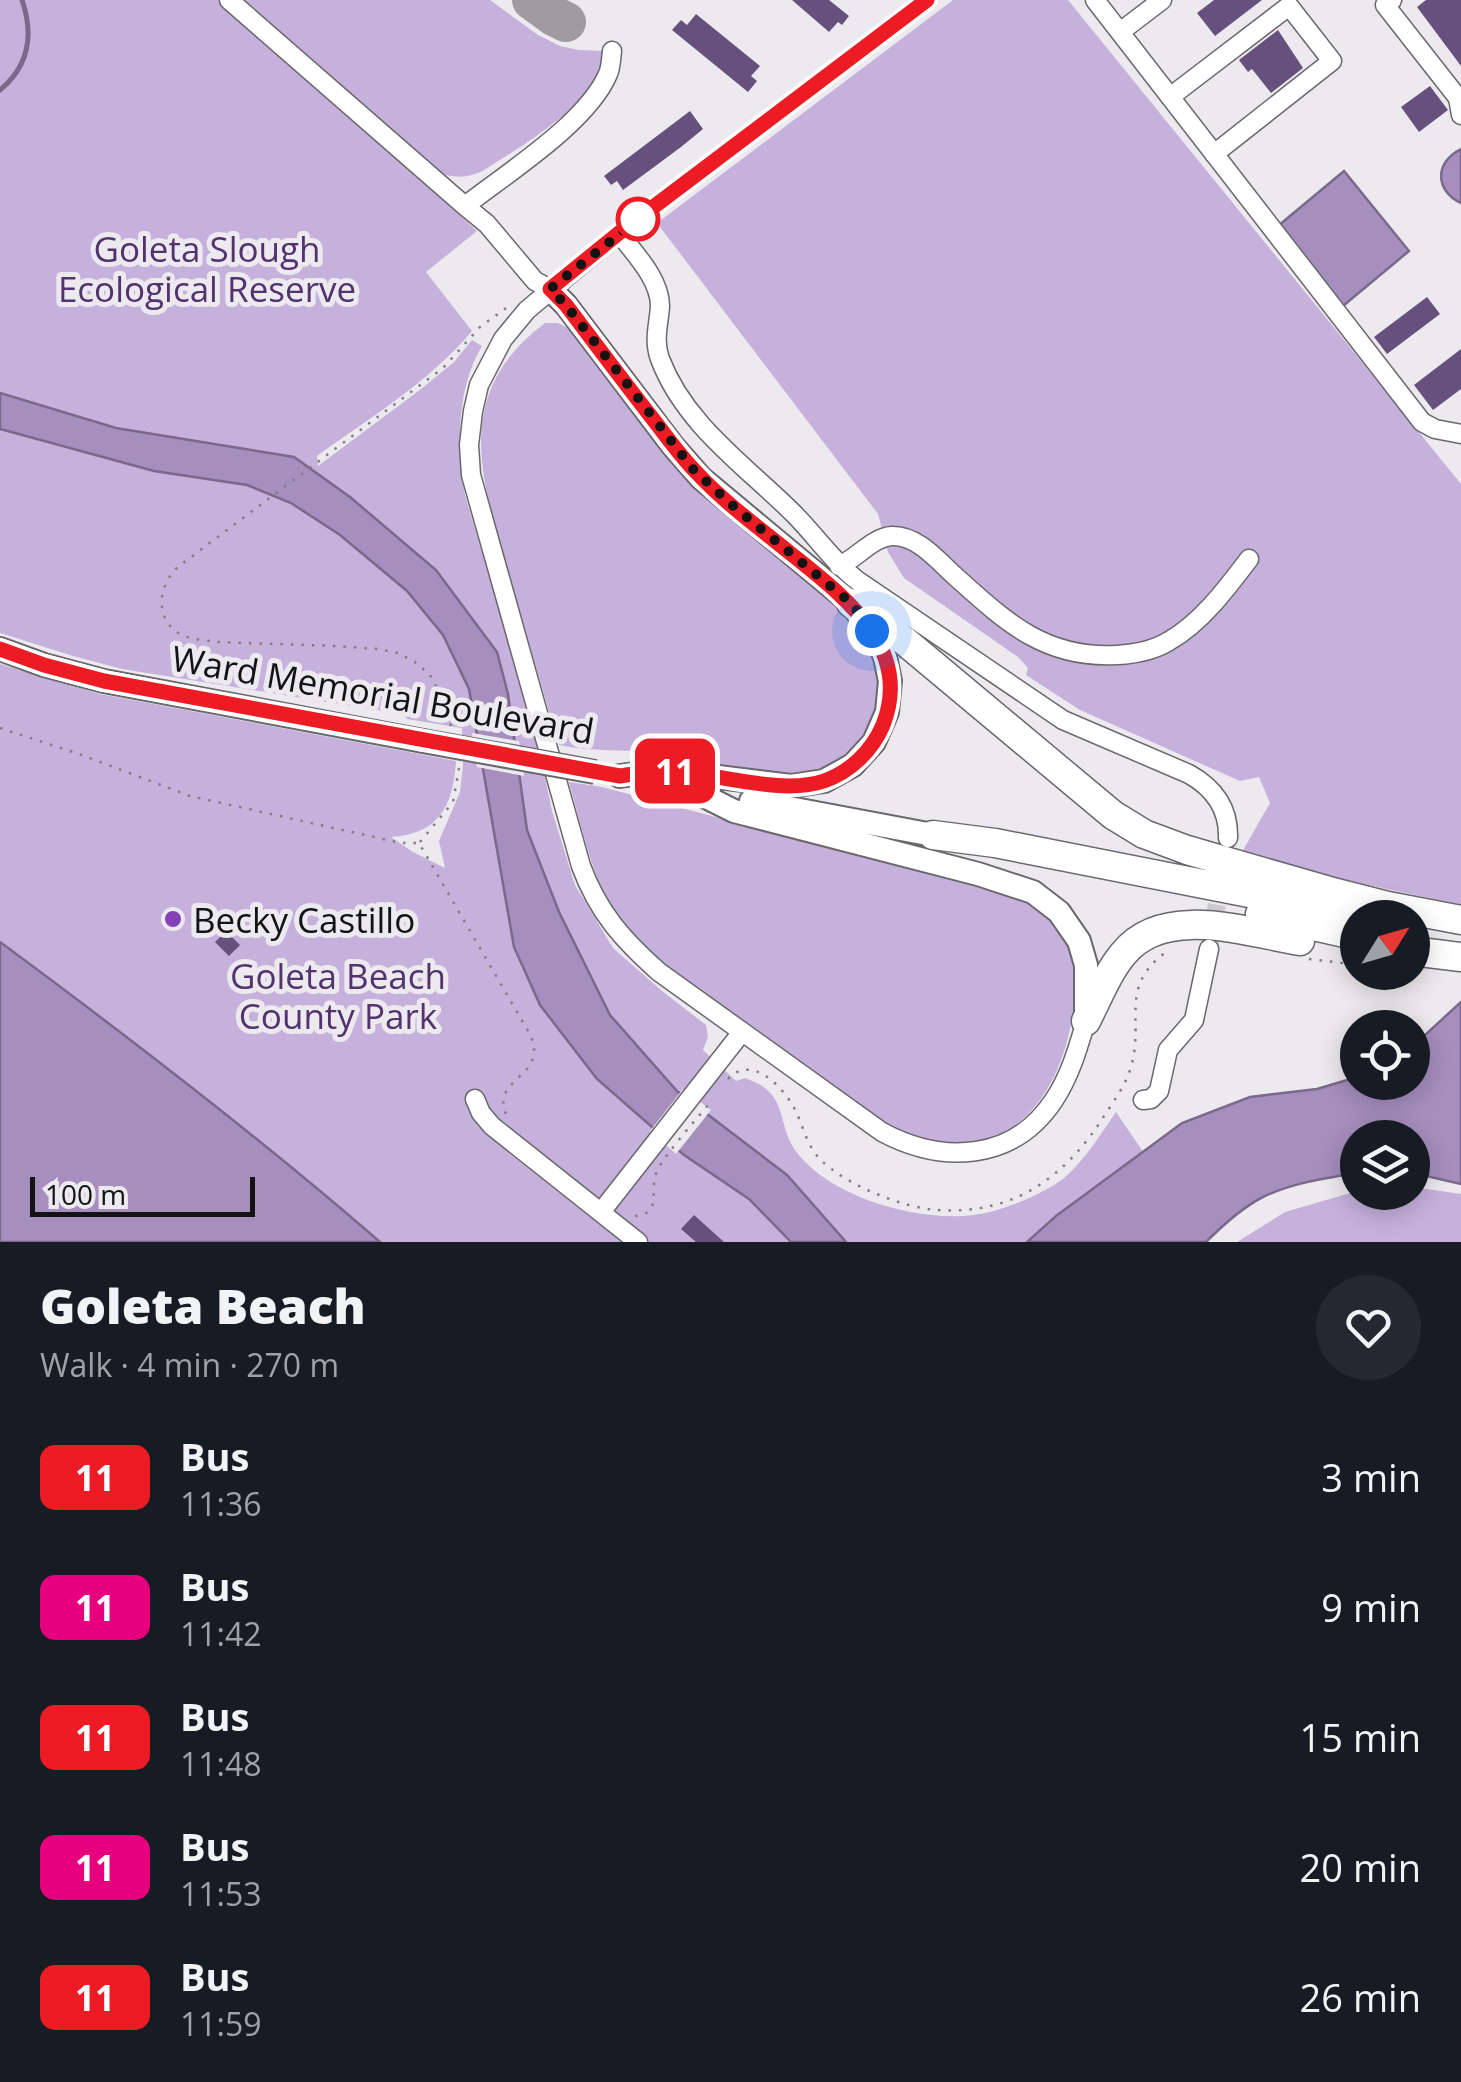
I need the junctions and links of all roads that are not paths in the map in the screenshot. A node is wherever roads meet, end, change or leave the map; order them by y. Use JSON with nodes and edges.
{"nodes":[{"id":1,"x":230,"y":0,"type":"edge"},
{"id":2,"x":927,"y":0,"type":"edge"},
{"id":3,"x":1094,"y":0,"type":"edge"},
{"id":4,"x":1162,"y":0,"type":"edge"},
{"id":5,"x":1392,"y":0,"type":"edge"},
{"id":6,"x":1120,"y":32,"type":"junction"},
{"id":7,"x":612,"y":51,"type":"dead end"},
{"id":8,"x":1170,"y":97,"type":"junction"},
{"id":9,"x":1461,"y":116,"type":"edge"},
{"id":10,"x":1214,"y":154,"type":"junction"},
{"id":11,"x":465,"y":206,"type":"junction"},
{"id":12,"x":619,"y":233,"type":"junction"},
{"id":13,"x":550,"y":289,"type":"junction"},
{"id":14,"x":1461,"y":434,"type":"edge"},
{"id":15,"x":1249,"y":558,"type":"dead end"},
{"id":16,"x":839,"y":566,"type":"junction"},
{"id":17,"x":851,"y":603,"type":"junction"},
{"id":18,"x":0,"y":649,"type":"edge"},
{"id":19,"x":620,"y":776,"type":"junction"},
{"id":20,"x":692,"y":790,"type":"junction"},
{"id":21,"x":933,"y":836,"type":"junction"},
{"id":22,"x":1228,"y":838,"type":"dead end"},
{"id":23,"x":1340,"y":911,"type":"edge"},
{"id":24,"x":1461,"y":920,"type":"edge"},
{"id":25,"x":1430,"y":925,"type":"edge"},
{"id":26,"x":1461,"y":928,"type":"edge"},
{"id":27,"x":1340,"y":932,"type":"edge"},
{"id":28,"x":1340,"y":946,"type":"edge"},
{"id":29,"x":1208,"y":948,"type":"tunnel mouth"},
{"id":30,"x":1430,"y":953,"type":"edge"},
{"id":31,"x":1461,"y":957,"type":"edge"},
{"id":32,"x":1086,"y":1021,"type":"junction"},
{"id":33,"x":742,"y":1032,"type":"junction"},
{"id":34,"x":475,"y":1099,"type":"dead end"},
{"id":35,"x":1143,"y":1100,"type":"dead end"},
{"id":36,"x":601,"y":1212,"type":"junction"},
{"id":37,"x":638,"y":1242,"type":"edge"}],
"edges":[{"from":1,"to":11,"type":"street"},
{"from":2,"to":12,"type":"street"},
{"from":3,"to":6,"type":"street"},
{"from":4,"to":6,"type":"street"},
{"from":5,"to":9,"type":"street"},
{"from":6,"to":8,"type":"street"},
{"from":7,"to":11,"type":"street"},
{"from":8,"to":10,"type":"street"},
{"from":8,"to":10,"type":"street"},
{"from":10,"to":14,"type":"street"},
{"from":11,"to":13,"type":"street"},
{"from":12,"to":13,"type":"street"},
{"from":12,"to":16,"type":"street"},
{"from":13,"to":17,"type":"main road"},
{"from":13,"to":33,"type":"street"},
{"from":15,"to":16,"type":"street"},
{"from":16,"to":22,"type":"street"},
{"from":17,"to":19,"type":"main road"},
{"from":17,"to":24,"type":"highway"},
{"from":18,"to":19,"type":"main road","name":"Ward Memorial Boulevard","bridge":true},
{"from":19,"to":20,"type":"main road","name":"Ward Memorial Boulevard"},
{"from":20,"to":21,"type":"main road","name":"Ward Memorial Boulevard"},
{"from":20,"to":32,"type":"main road"},
{"from":21,"to":23,"type":"highway","name":"Ward Memorial Boulevard"},
{"from":21,"to":27,"type":"highway","name":"Ward Memorial Boulevard"},
{"from":25,"to":26,"type":"highway"},
{"from":28,"to":32,"type":"highway"},
{"from":29,"to":35,"type":"street"},
{"from":30,"to":31,"type":"highway"},
{"from":32,"to":33,"type":"street"},
{"from":33,"to":36,"type":"street"},
{"from":34,"to":36,"type":"street"},
{"from":36,"to":37,"type":"street"}]}
